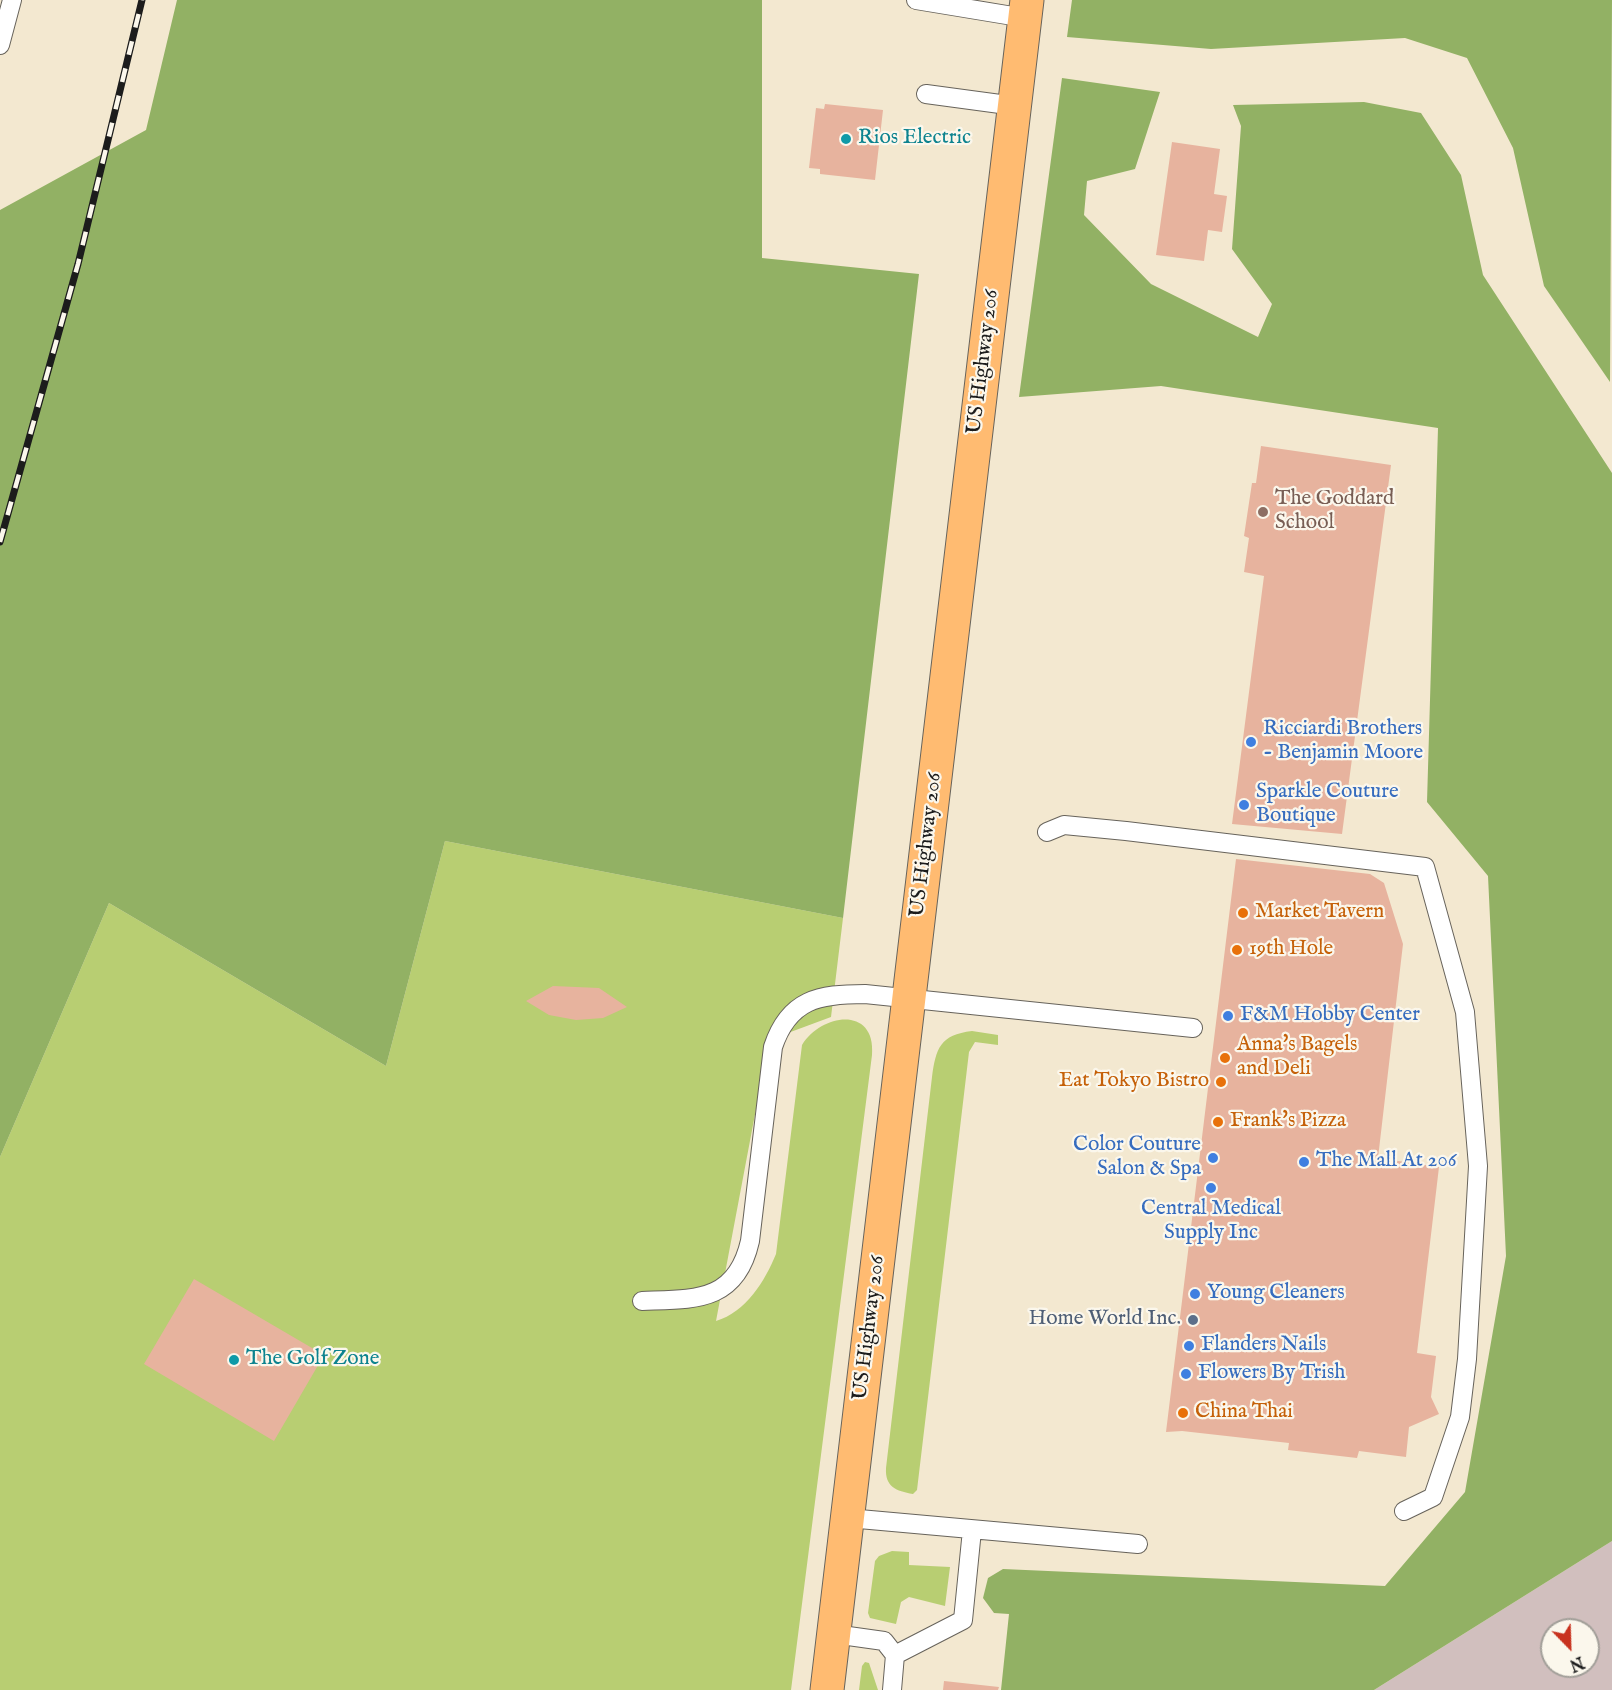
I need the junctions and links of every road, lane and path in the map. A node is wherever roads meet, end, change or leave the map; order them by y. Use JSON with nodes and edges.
{"nodes":[{"id":1,"x":12,"y":0,"type":"edge"},
{"id":2,"x":916,"y":0,"type":"edge"},
{"id":3,"x":1026,"y":9,"type":"edge"},
{"id":4,"x":0,"y":45,"type":"edge"},
{"id":5,"x":926,"y":94,"type":"dead end"},
{"id":6,"x":1014,"y":106,"type":"junction"},
{"id":7,"x":1047,"y":832,"type":"dead end"},
{"id":8,"x":909,"y":1000,"type":"junction"},
{"id":9,"x":1193,"y":1028,"type":"dead end"},
{"id":10,"x":642,"y":1301,"type":"dead end"},
{"id":11,"x":1404,"y":1511,"type":"dead end"},
{"id":12,"x":848,"y":1518,"type":"junction"},
{"id":13,"x":972,"y":1530,"type":"junction"},
{"id":14,"x":1138,"y":1544,"type":"dead end"},
{"id":15,"x":834,"y":1634,"type":"junction"},
{"id":16,"x":895,"y":1655,"type":"junction"},
{"id":17,"x":827,"y":1690,"type":"edge"},
{"id":18,"x":892,"y":1690,"type":"edge"}],
"edges":[{"from":1,"to":4,"type":"lane"},
{"from":2,"to":3,"type":"lane"},
{"from":3,"to":6,"type":"highway","name":"US Highway 206"},
{"from":5,"to":6,"type":"lane"},
{"from":6,"to":8,"type":"highway","name":"US Highway 206"},
{"from":7,"to":11,"type":"lane"},
{"from":8,"to":9,"type":"lane"},
{"from":8,"to":10,"type":"lane"},
{"from":8,"to":12,"type":"highway","name":"US Highway 206"},
{"from":12,"to":13,"type":"lane"},
{"from":12,"to":15,"type":"highway","name":"US Highway 206"},
{"from":13,"to":14,"type":"lane"},
{"from":13,"to":16,"type":"lane"},
{"from":15,"to":16,"type":"lane"},
{"from":15,"to":17,"type":"highway","name":"US Highway 206"},
{"from":16,"to":18,"type":"lane"}]}
